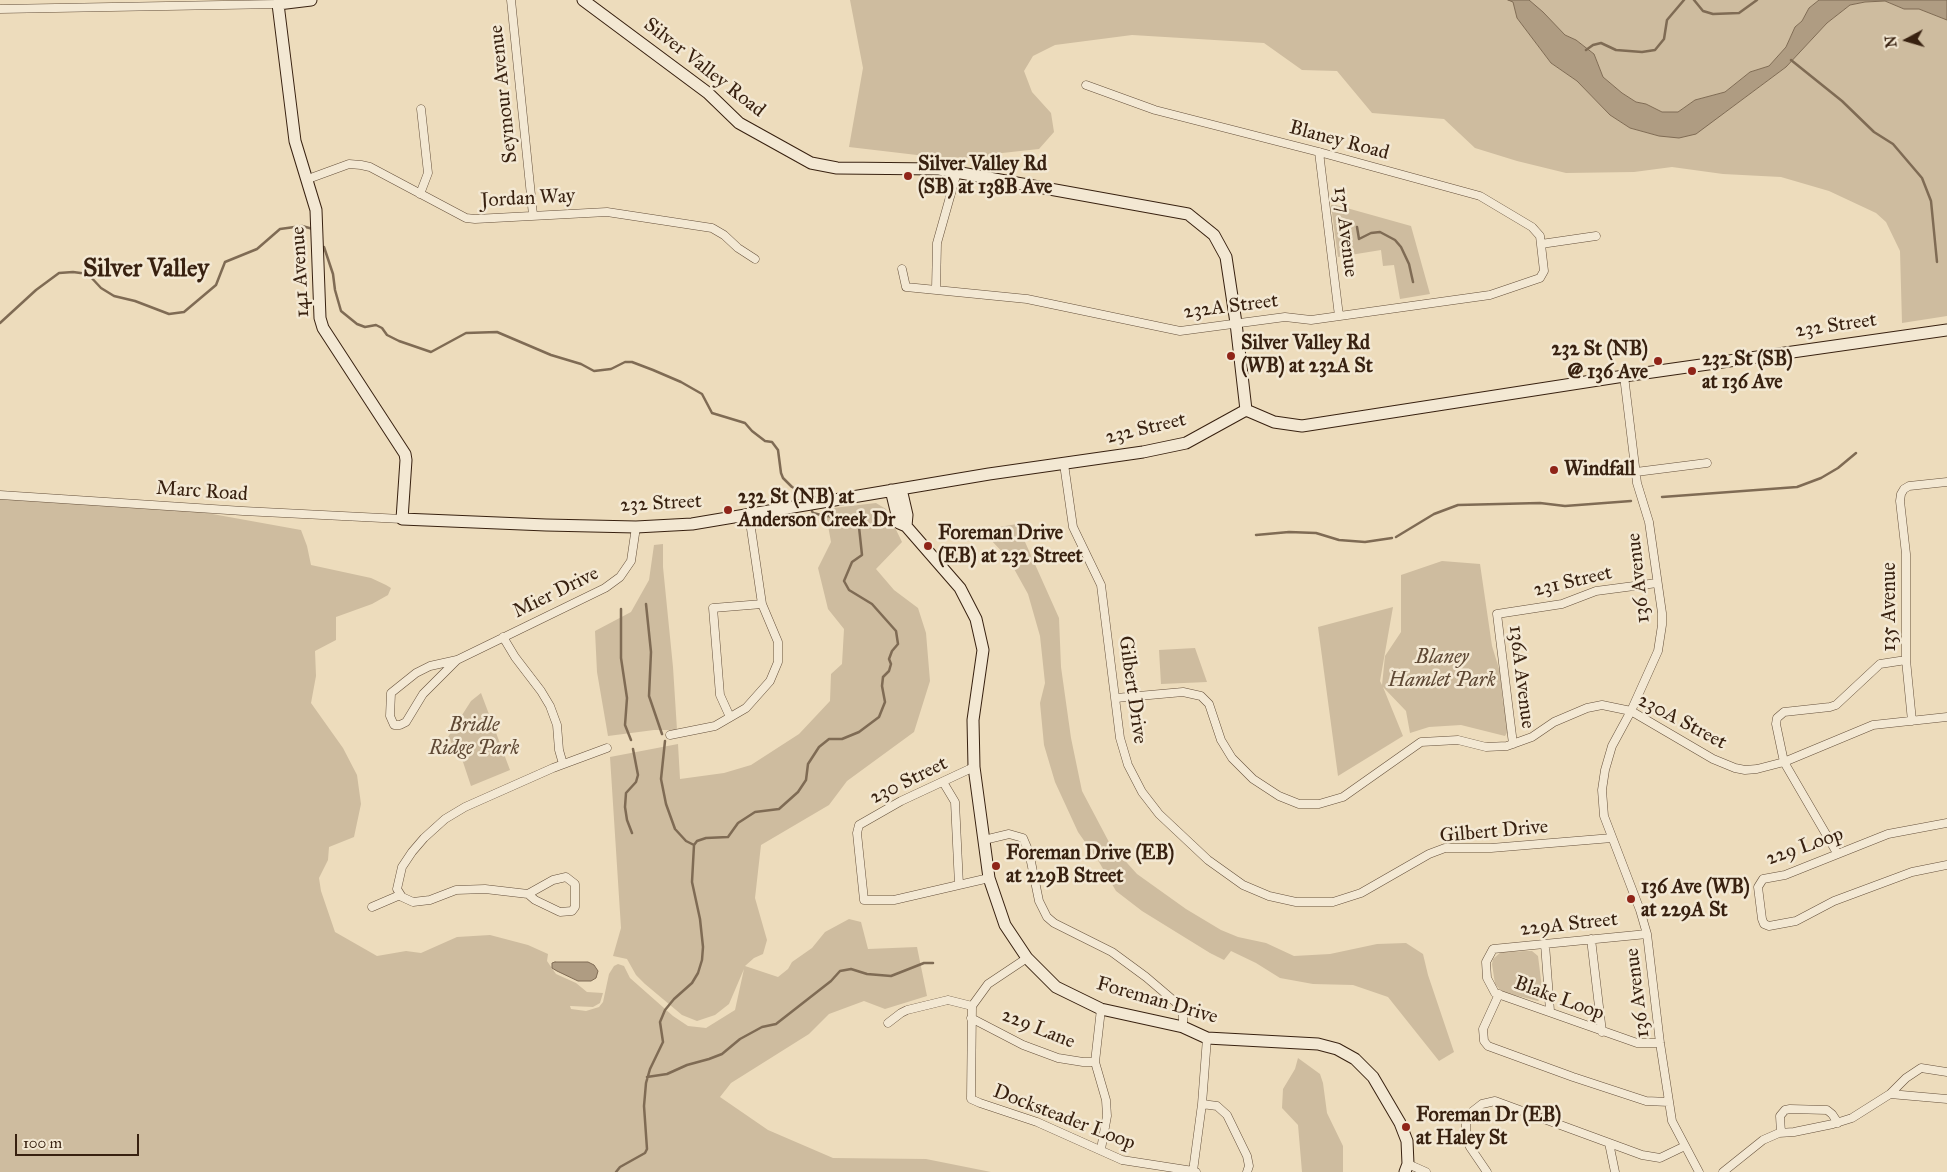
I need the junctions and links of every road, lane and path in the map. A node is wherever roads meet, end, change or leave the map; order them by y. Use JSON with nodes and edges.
{"nodes":[{"id":1,"x":311,"y":0,"type":"edge"},
{"id":2,"x":511,"y":0,"type":"edge"},
{"id":3,"x":583,"y":0,"type":"edge"},
{"id":4,"x":278,"y":4,"type":"junction"},
{"id":5,"x":0,"y":8,"type":"edge"},
{"id":6,"x":1086,"y":85,"type":"dead end"},
{"id":7,"x":421,"y":109,"type":"dead end"},
{"id":8,"x":1319,"y":152,"type":"junction"},
{"id":9,"x":957,"y":172,"type":"junction"},
{"id":10,"x":308,"y":179,"type":"junction"},
{"id":11,"x":420,"y":194,"type":"junction"},
{"id":12,"x":533,"y":214,"type":"junction"},
{"id":13,"x":1596,"y":236,"type":"dead end"},
{"id":14,"x":1541,"y":244,"type":"junction"},
{"id":15,"x":755,"y":259,"type":"dead end"},
{"id":16,"x":902,"y":269,"type":"dead end"},
{"id":17,"x":1544,"y":271,"type":"joint"},
{"id":18,"x":936,"y":289,"type":"junction"},
{"id":19,"x":1339,"y":316,"type":"junction"},
{"id":20,"x":1236,"y":323,"type":"junction"},
{"id":21,"x":1947,"y":330,"type":"edge"},
{"id":22,"x":1624,"y":376,"type":"junction"},
{"id":23,"x":1246,"y":410,"type":"junction"},
{"id":24,"x":1707,"y":463,"type":"dead end"},
{"id":25,"x":1064,"y":464,"type":"junction"},
{"id":26,"x":1636,"y":472,"type":"junction"},
{"id":27,"x":1947,"y":482,"type":"edge"},
{"id":28,"x":896,"y":489,"type":"junction"},
{"id":29,"x":0,"y":495,"type":"edge"},
{"id":30,"x":750,"y":515,"type":"junction"},
{"id":31,"x":402,"y":519,"type":"junction"},
{"id":32,"x":636,"y":527,"type":"junction"},
{"id":33,"x":1657,"y":582,"type":"junction"},
{"id":34,"x":762,"y":604,"type":"junction"},
{"id":35,"x":1497,"y":614,"type":"joint"},
{"id":36,"x":503,"y":637,"type":"junction"},
{"id":37,"x":457,"y":660,"type":"junction"},
{"id":38,"x":1906,"y":660,"type":"junction"},
{"id":39,"x":1116,"y":698,"type":"junction"},
{"id":40,"x":1632,"y":711,"type":"junction"},
{"id":41,"x":730,"y":717,"type":"junction"},
{"id":42,"x":1947,"y":717,"type":"edge"},
{"id":43,"x":1912,"y":720,"type":"junction"},
{"id":44,"x":670,"y":735,"type":"dead end"},
{"id":45,"x":1513,"y":744,"type":"junction"},
{"id":46,"x":607,"y":748,"type":"dead end"},
{"id":47,"x":1784,"y":762,"type":"junction"},
{"id":48,"x":563,"y":764,"type":"junction"},
{"id":49,"x":974,"y":767,"type":"junction"},
{"id":50,"x":943,"y":782,"type":"junction"},
{"id":51,"x":1947,"y":823,"type":"edge"},
{"id":52,"x":1612,"y":838,"type":"junction"},
{"id":53,"x":984,"y":840,"type":"junction"},
{"id":54,"x":1837,"y":853,"type":"junction"},
{"id":55,"x":1947,"y":865,"type":"edge"},
{"id":56,"x":989,"y":878,"type":"junction"},
{"id":57,"x":960,"y":885,"type":"junction"},
{"id":58,"x":528,"y":894,"type":"junction"},
{"id":59,"x":400,"y":895,"type":"junction"},
{"id":60,"x":372,"y":907,"type":"dead end"},
{"id":61,"x":1647,"y":934,"type":"junction"},
{"id":62,"x":1591,"y":939,"type":"junction"},
{"id":63,"x":1545,"y":944,"type":"junction"},
{"id":64,"x":1493,"y":949,"type":"joint"},
{"id":65,"x":1027,"y":958,"type":"junction"},
{"id":66,"x":1499,"y":994,"type":"junction"},
{"id":67,"x":972,"y":1006,"type":"junction"},
{"id":68,"x":1101,"y":1009,"type":"junction"},
{"id":69,"x":1550,"y":1011,"type":"junction"},
{"id":70,"x":971,"y":1018,"type":"junction"},
{"id":71,"x":888,"y":1023,"type":"dead end"},
{"id":72,"x":1183,"y":1028,"type":"junction"},
{"id":73,"x":1602,"y":1032,"type":"junction"},
{"id":74,"x":1207,"y":1038,"type":"junction"},
{"id":75,"x":1660,"y":1043,"type":"junction"},
{"id":76,"x":1095,"y":1062,"type":"junction"},
{"id":77,"x":1947,"y":1072,"type":"edge"},
{"id":78,"x":1890,"y":1094,"type":"junction"},
{"id":79,"x":1947,"y":1099,"type":"edge"},
{"id":80,"x":1669,"y":1102,"type":"junction"},
{"id":81,"x":1202,"y":1104,"type":"junction"},
{"id":82,"x":1838,"y":1123,"type":"junction"},
{"id":83,"x":1782,"y":1133,"type":"junction"},
{"id":84,"x":1609,"y":1143,"type":"junction"},
{"id":85,"x":1685,"y":1146,"type":"junction"},
{"id":86,"x":1101,"y":1149,"type":"junction"},
{"id":87,"x":1406,"y":1168,"type":"edge"},
{"id":88,"x":1194,"y":1172,"type":"edge"},
{"id":89,"x":1247,"y":1172,"type":"edge"},
{"id":90,"x":1426,"y":1172,"type":"edge"},
{"id":91,"x":1487,"y":1172,"type":"edge"},
{"id":92,"x":1614,"y":1172,"type":"edge"},
{"id":93,"x":1699,"y":1172,"type":"edge"},
{"id":94,"x":1723,"y":1172,"type":"edge"}],
"edges":[{"from":1,"to":4,"type":"street"},
{"from":2,"to":12,"type":"street","name":"Seymour Avenue"},
{"from":3,"to":9,"type":"street","name":"Silver Valley Road"},
{"from":4,"to":5,"type":"street"},
{"from":4,"to":10,"type":"street","name":"141 Avenue"},
{"from":6,"to":8,"type":"street","name":"Blaney Road"},
{"from":7,"to":11,"type":"street"},
{"from":8,"to":14,"type":"street","name":"Blaney Road"},
{"from":8,"to":19,"type":"street","name":"137 Avenue"},
{"from":9,"to":18,"type":"street"},
{"from":9,"to":20,"type":"street","name":"Silver Valley Road"},
{"from":10,"to":11,"type":"street","name":"Jordan Way"},
{"from":10,"to":31,"type":"street","name":"141 Avenue"},
{"from":11,"to":12,"type":"street","name":"Jordan Way"},
{"from":12,"to":15,"type":"street","name":"Jordan Way"},
{"from":13,"to":14,"type":"street"},
{"from":14,"to":17,"type":"street","name":"Blaney Road"},
{"from":16,"to":18,"type":"street","name":"232A Street"},
{"from":17,"to":19,"type":"street","name":"232A Street"},
{"from":18,"to":20,"type":"street","name":"232A Street"},
{"from":19,"to":20,"type":"street","name":"232A Street"},
{"from":20,"to":23,"type":"street","name":"Silver Valley Road"},
{"from":21,"to":22,"type":"street","name":"232 Street"},
{"from":22,"to":23,"type":"street","name":"232 Street"},
{"from":22,"to":26,"type":"street","name":"136 Avenue"},
{"from":23,"to":25,"type":"street","name":"232 Street"},
{"from":24,"to":26,"type":"street"},
{"from":25,"to":28,"type":"street","name":"232 Street"},
{"from":25,"to":39,"type":"street","name":"Gilbert Drive"},
{"from":26,"to":33,"type":"street","name":"136 Avenue"},
{"from":27,"to":38,"type":"street","name":"135 Avenue"},
{"from":28,"to":30,"type":"street","name":"232 Street"},
{"from":28,"to":49,"type":"street","name":"Foreman Drive"},
{"from":29,"to":31,"type":"street","name":"Marc Road"},
{"from":30,"to":32,"type":"street","name":"232 Street"},
{"from":30,"to":34,"type":"street"},
{"from":31,"to":32,"type":"street","name":"232 Street"},
{"from":32,"to":36,"type":"street","name":"Mier Drive"},
{"from":33,"to":35,"type":"street","name":"231 Street"},
{"from":33,"to":40,"type":"street","name":"136 Avenue"},
{"from":34,"to":41,"type":"street"},
{"from":34,"to":41,"type":"street"},
{"from":35,"to":45,"type":"street","name":"136A Avenue"},
{"from":36,"to":37,"type":"street","name":"Mier Drive"},
{"from":36,"to":48,"type":"street"},
{"from":37,"to":37,"type":"street","name":"Mier Drive"},
{"from":38,"to":43,"type":"street","name":"135 Avenue"},
{"from":38,"to":47,"type":"street"},
{"from":39,"to":45,"type":"street","name":"230A Street"},
{"from":39,"to":52,"type":"street","name":"Gilbert Drive"},
{"from":40,"to":45,"type":"street","name":"230A Street"},
{"from":40,"to":47,"type":"street","name":"230A Street"},
{"from":40,"to":52,"type":"street","name":"136 Avenue"},
{"from":41,"to":44,"type":"street"},
{"from":42,"to":43,"type":"street","name":"230A Street"},
{"from":43,"to":47,"type":"street","name":"230A Street"},
{"from":46,"to":48,"type":"street"},
{"from":47,"to":54,"type":"street"},
{"from":48,"to":59,"type":"street"},
{"from":49,"to":50,"type":"street","name":"230 Street"},
{"from":49,"to":53,"type":"street","name":"Foreman Drive"},
{"from":50,"to":57,"type":"street"},
{"from":50,"to":57,"type":"street","name":"230 Street"},
{"from":51,"to":54,"type":"street","name":"229 Loop"},
{"from":52,"to":61,"type":"street","name":"136 Avenue"},
{"from":53,"to":56,"type":"street","name":"Foreman Drive"},
{"from":53,"to":72,"type":"street"},
{"from":54,"to":55,"type":"street","name":"229 Loop"},
{"from":56,"to":57,"type":"street"},
{"from":56,"to":65,"type":"street","name":"Foreman Drive"},
{"from":58,"to":58,"type":"street"},
{"from":58,"to":59,"type":"street"},
{"from":59,"to":60,"type":"street"},
{"from":61,"to":62,"type":"street","name":"229A Street"},
{"from":61,"to":75,"type":"street","name":"136 Avenue"},
{"from":62,"to":63,"type":"street","name":"229A Street"},
{"from":62,"to":73,"type":"street"},
{"from":63,"to":64,"type":"street","name":"229A Street"},
{"from":63,"to":69,"type":"street"},
{"from":64,"to":66,"type":"street","name":"Blake Loop"},
{"from":65,"to":67,"type":"street"},
{"from":65,"to":68,"type":"street","name":"Foreman Drive"},
{"from":66,"to":69,"type":"street","name":"Blake Loop"},
{"from":66,"to":80,"type":"street"},
{"from":67,"to":70,"type":"street","name":"Docksteader Loop"},
{"from":67,"to":71,"type":"street"},
{"from":68,"to":72,"type":"street","name":"Foreman Drive"},
{"from":68,"to":76,"type":"street"},
{"from":69,"to":73,"type":"street","name":"Blake Loop"},
{"from":70,"to":76,"type":"street","name":"229 Lane"},
{"from":70,"to":86,"type":"street","name":"Docksteader Loop"},
{"from":72,"to":74,"type":"street","name":"Foreman Drive"},
{"from":73,"to":75,"type":"street","name":"Blake Loop"},
{"from":74,"to":81,"type":"street"},
{"from":74,"to":87,"type":"street","name":"Foreman Drive"},
{"from":75,"to":80,"type":"street","name":"136 Avenue"},
{"from":76,"to":86,"type":"street"},
{"from":77,"to":78,"type":"street"},
{"from":78,"to":79,"type":"street"},
{"from":78,"to":82,"type":"street"},
{"from":80,"to":85,"type":"street","name":"136 Avenue"},
{"from":81,"to":88,"type":"street"},
{"from":81,"to":89,"type":"street"},
{"from":82,"to":83,"type":"street"},
{"from":82,"to":83,"type":"street"},
{"from":83,"to":94,"type":"street"},
{"from":84,"to":85,"type":"street"},
{"from":84,"to":91,"type":"street"},
{"from":84,"to":92,"type":"street"},
{"from":85,"to":93,"type":"street","name":"136 Avenue"},
{"from":86,"to":88,"type":"street","name":"Docksteader Loop"},
{"from":87,"to":90,"type":"street"}]}
